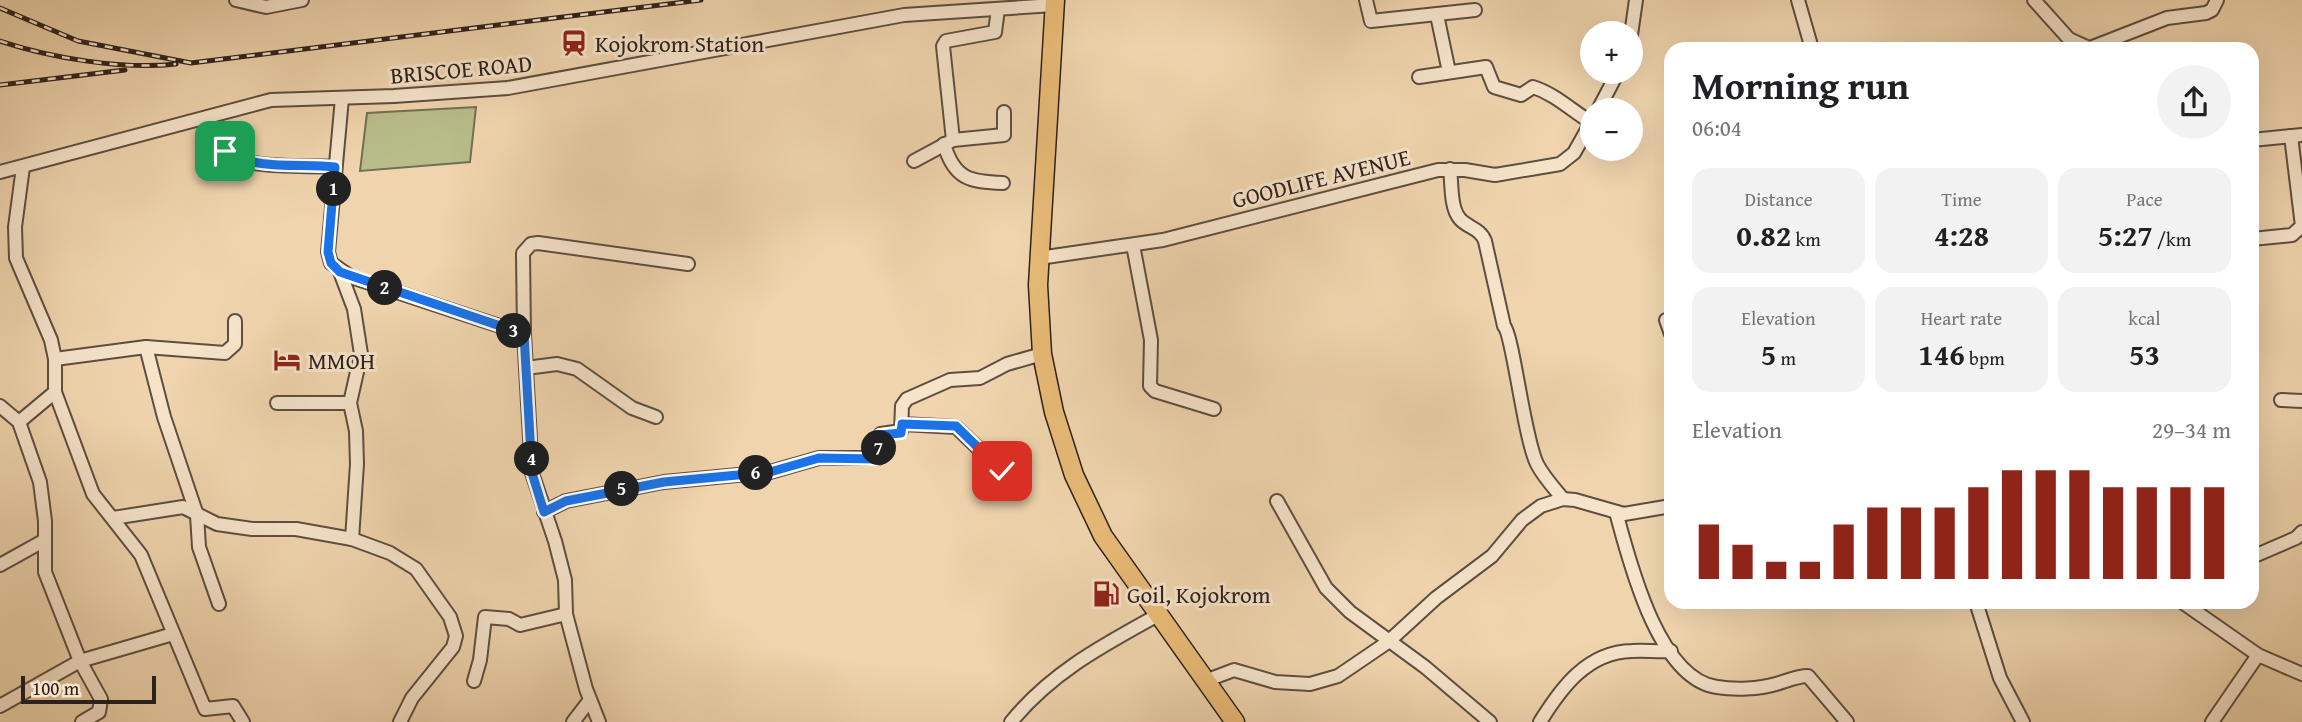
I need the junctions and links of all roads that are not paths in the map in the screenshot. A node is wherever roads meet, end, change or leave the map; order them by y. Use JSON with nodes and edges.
{"nodes":[{"id":1,"x":236,"y":0,"type":"edge"},
{"id":2,"x":302,"y":0,"type":"edge"},
{"id":3,"x":1366,"y":0,"type":"edge"},
{"id":4,"x":1636,"y":0,"type":"edge"},
{"id":5,"x":1798,"y":0,"type":"edge"},
{"id":6,"x":2034,"y":0,"type":"edge"},
{"id":7,"x":2217,"y":0,"type":"edge"},
{"id":8,"x":1054,"y":2,"type":"edge"},
{"id":9,"x":998,"y":9,"type":"junction"},
{"id":10,"x":1475,"y":10,"type":"dead end"},
{"id":11,"x":1437,"y":15,"type":"junction"},
{"id":12,"x":1633,"y":21,"type":"edge"},
{"id":13,"x":1810,"y":42,"type":"edge"},
{"id":14,"x":2077,"y":42,"type":"edge"},
{"id":15,"x":2105,"y":42,"type":"edge"},
{"id":16,"x":1449,"y":72,"type":"junction"},
{"id":17,"x":1419,"y":77,"type":"dead end"},
{"id":18,"x":342,"y":98,"type":"junction"},
{"id":19,"x":1004,"y":112,"type":"dead end"},
{"id":20,"x":1580,"y":115,"type":"edge"},
{"id":21,"x":208,"y":117,"type":"junction"},
{"id":22,"x":2297,"y":135,"type":"edge"},
{"id":23,"x":2259,"y":139,"type":"edge"},
{"id":24,"x":949,"y":142,"type":"junction"},
{"id":25,"x":1580,"y":143,"type":"edge"},
{"id":26,"x":914,"y":161,"type":"dead end"},
{"id":27,"x":23,"y":167,"type":"junction"},
{"id":28,"x":335,"y":167,"type":"junction"},
{"id":29,"x":1450,"y":169,"type":"junction"},
{"id":30,"x":0,"y":172,"type":"edge"},
{"id":31,"x":1003,"y":183,"type":"dead end"},
{"id":32,"x":2259,"y":238,"type":"edge"},
{"id":33,"x":1133,"y":245,"type":"junction"},
{"id":34,"x":1039,"y":258,"type":"junction"},
{"id":35,"x":688,"y":264,"type":"dead end"},
{"id":36,"x":340,"y":272,"type":"junction"},
{"id":37,"x":235,"y":321,"type":"dead end"},
{"id":38,"x":524,"y":334,"type":"junction"},
{"id":39,"x":146,"y":347,"type":"junction"},
{"id":40,"x":1042,"y":354,"type":"junction"},
{"id":41,"x":55,"y":359,"type":"junction"},
{"id":42,"x":526,"y":368,"type":"junction"},
{"id":43,"x":55,"y":392,"type":"junction"},
{"id":44,"x":2281,"y":400,"type":"dead end"},
{"id":45,"x":2302,"y":401,"type":"edge"},
{"id":46,"x":277,"y":403,"type":"dead end"},
{"id":47,"x":350,"y":403,"type":"junction"},
{"id":48,"x":0,"y":406,"type":"edge"},
{"id":49,"x":1214,"y":409,"type":"dead end"},
{"id":50,"x":656,"y":417,"type":"dead end"},
{"id":51,"x":19,"y":422,"type":"junction"},
{"id":52,"x":902,"y":424,"type":"junction"},
{"id":53,"x":1002,"y":471,"type":"dead end"},
{"id":54,"x":1563,"y":499,"type":"junction"},
{"id":55,"x":1277,"y":500,"type":"dead end"},
{"id":56,"x":1664,"y":507,"type":"edge"},
{"id":57,"x":544,"y":512,"type":"junction"},
{"id":58,"x":1616,"y":512,"type":"junction"},
{"id":59,"x":197,"y":515,"type":"junction"},
{"id":60,"x":113,"y":518,"type":"junction"},
{"id":61,"x":2302,"y":532,"type":"edge"},
{"id":62,"x":352,"y":539,"type":"junction"},
{"id":63,"x":45,"y":540,"type":"junction"},
{"id":64,"x":2259,"y":554,"type":"edge"},
{"id":65,"x":0,"y":565,"type":"edge"},
{"id":66,"x":219,"y":604,"type":"dead end"},
{"id":67,"x":1978,"y":609,"type":"edge"},
{"id":68,"x":2192,"y":609,"type":"edge"},
{"id":69,"x":566,"y":614,"type":"junction"},
{"id":70,"x":1158,"y":615,"type":"junction"},
{"id":71,"x":173,"y":634,"type":"junction"},
{"id":72,"x":1388,"y":642,"type":"junction"},
{"id":73,"x":1671,"y":651,"type":"junction"},
{"id":74,"x":2258,"y":655,"type":"junction"},
{"id":75,"x":80,"y":661,"type":"junction"},
{"id":76,"x":2302,"y":674,"type":"edge"},
{"id":77,"x":474,"y":681,"type":"dead end"},
{"id":78,"x":1205,"y":681,"type":"junction"},
{"id":79,"x":590,"y":700,"type":"junction"},
{"id":80,"x":0,"y":706,"type":"edge"},
{"id":81,"x":82,"y":722,"type":"edge"},
{"id":82,"x":243,"y":722,"type":"edge"},
{"id":83,"x":400,"y":722,"type":"edge"},
{"id":84,"x":573,"y":722,"type":"edge"},
{"id":85,"x":599,"y":722,"type":"edge"},
{"id":86,"x":1011,"y":722,"type":"edge"},
{"id":87,"x":1236,"y":722,"type":"edge"},
{"id":88,"x":1490,"y":722,"type":"edge"},
{"id":89,"x":1540,"y":722,"type":"edge"},
{"id":90,"x":1847,"y":722,"type":"edge"},
{"id":91,"x":2023,"y":722,"type":"edge"},
{"id":92,"x":2212,"y":722,"type":"edge"}],
"edges":[{"from":1,"to":2,"type":"street"},
{"from":3,"to":11,"type":"street"},
{"from":4,"to":12,"type":"street"},
{"from":5,"to":13,"type":"street"},
{"from":6,"to":14,"type":"street"},
{"from":7,"to":15,"type":"street"},
{"from":8,"to":9,"type":"street","name":"BRISCOE ROAD"},
{"from":8,"to":34,"type":"highway"},
{"from":9,"to":18,"type":"street","name":"BRISCOE ROAD"},
{"from":9,"to":24,"type":"street"},
{"from":10,"to":11,"type":"street"},
{"from":11,"to":16,"type":"street"},
{"from":16,"to":17,"type":"street"},
{"from":16,"to":20,"type":"street"},
{"from":18,"to":21,"type":"street","name":"BRISCOE ROAD"},
{"from":18,"to":28,"type":"street"},
{"from":19,"to":24,"type":"street"},
{"from":21,"to":27,"type":"street","name":"BRISCOE ROAD"},
{"from":21,"to":28,"type":"street"},
{"from":22,"to":23,"type":"street"},
{"from":22,"to":32,"type":"street"},
{"from":24,"to":26,"type":"street"},
{"from":24,"to":31,"type":"street"},
{"from":25,"to":29,"type":"street","name":"GOODLIFE AVENUE"},
{"from":27,"to":30,"type":"street","name":"BRISCOE ROAD"},
{"from":27,"to":41,"type":"street"},
{"from":28,"to":36,"type":"street"},
{"from":29,"to":33,"type":"street","name":"GOODLIFE AVENUE"},
{"from":29,"to":54,"type":"street"},
{"from":33,"to":34,"type":"street","name":"GOODLIFE AVENUE"},
{"from":33,"to":49,"type":"street"},
{"from":34,"to":40,"type":"highway"},
{"from":35,"to":38,"type":"street"},
{"from":36,"to":38,"type":"street"},
{"from":36,"to":47,"type":"street"},
{"from":37,"to":39,"type":"street"},
{"from":38,"to":42,"type":"street"},
{"from":39,"to":41,"type":"street"},
{"from":39,"to":59,"type":"street"},
{"from":40,"to":52,"type":"street"},
{"from":40,"to":70,"type":"highway"},
{"from":41,"to":43,"type":"street"},
{"from":42,"to":50,"type":"street"},
{"from":42,"to":57,"type":"street"},
{"from":43,"to":51,"type":"street"},
{"from":43,"to":60,"type":"street"},
{"from":44,"to":45,"type":"street"},
{"from":46,"to":47,"type":"street"},
{"from":47,"to":62,"type":"street"},
{"from":48,"to":51,"type":"street"},
{"from":51,"to":63,"type":"street"},
{"from":52,"to":53,"type":"street"},
{"from":52,"to":57,"type":"street"},
{"from":54,"to":58,"type":"street"},
{"from":54,"to":72,"type":"street"},
{"from":55,"to":72,"type":"street"},
{"from":56,"to":58,"type":"street"},
{"from":57,"to":69,"type":"street"},
{"from":58,"to":73,"type":"street"},
{"from":59,"to":60,"type":"street"},
{"from":59,"to":62,"type":"street"},
{"from":59,"to":66,"type":"street"},
{"from":60,"to":71,"type":"street"},
{"from":61,"to":64,"type":"street"},
{"from":62,"to":83,"type":"street"},
{"from":63,"to":65,"type":"street"},
{"from":63,"to":75,"type":"street"},
{"from":67,"to":91,"type":"street"},
{"from":68,"to":74,"type":"street"},
{"from":69,"to":77,"type":"street"},
{"from":69,"to":79,"type":"street"},
{"from":70,"to":78,"type":"highway"},
{"from":70,"to":86,"type":"street"},
{"from":71,"to":75,"type":"street"},
{"from":71,"to":82,"type":"street"},
{"from":72,"to":78,"type":"street"},
{"from":72,"to":88,"type":"street"},
{"from":73,"to":89,"type":"street"},
{"from":73,"to":90,"type":"street"},
{"from":74,"to":76,"type":"street"},
{"from":74,"to":92,"type":"street"},
{"from":75,"to":80,"type":"street"},
{"from":75,"to":81,"type":"street"},
{"from":78,"to":87,"type":"highway"},
{"from":79,"to":84,"type":"street"},
{"from":79,"to":85,"type":"street"}]}
